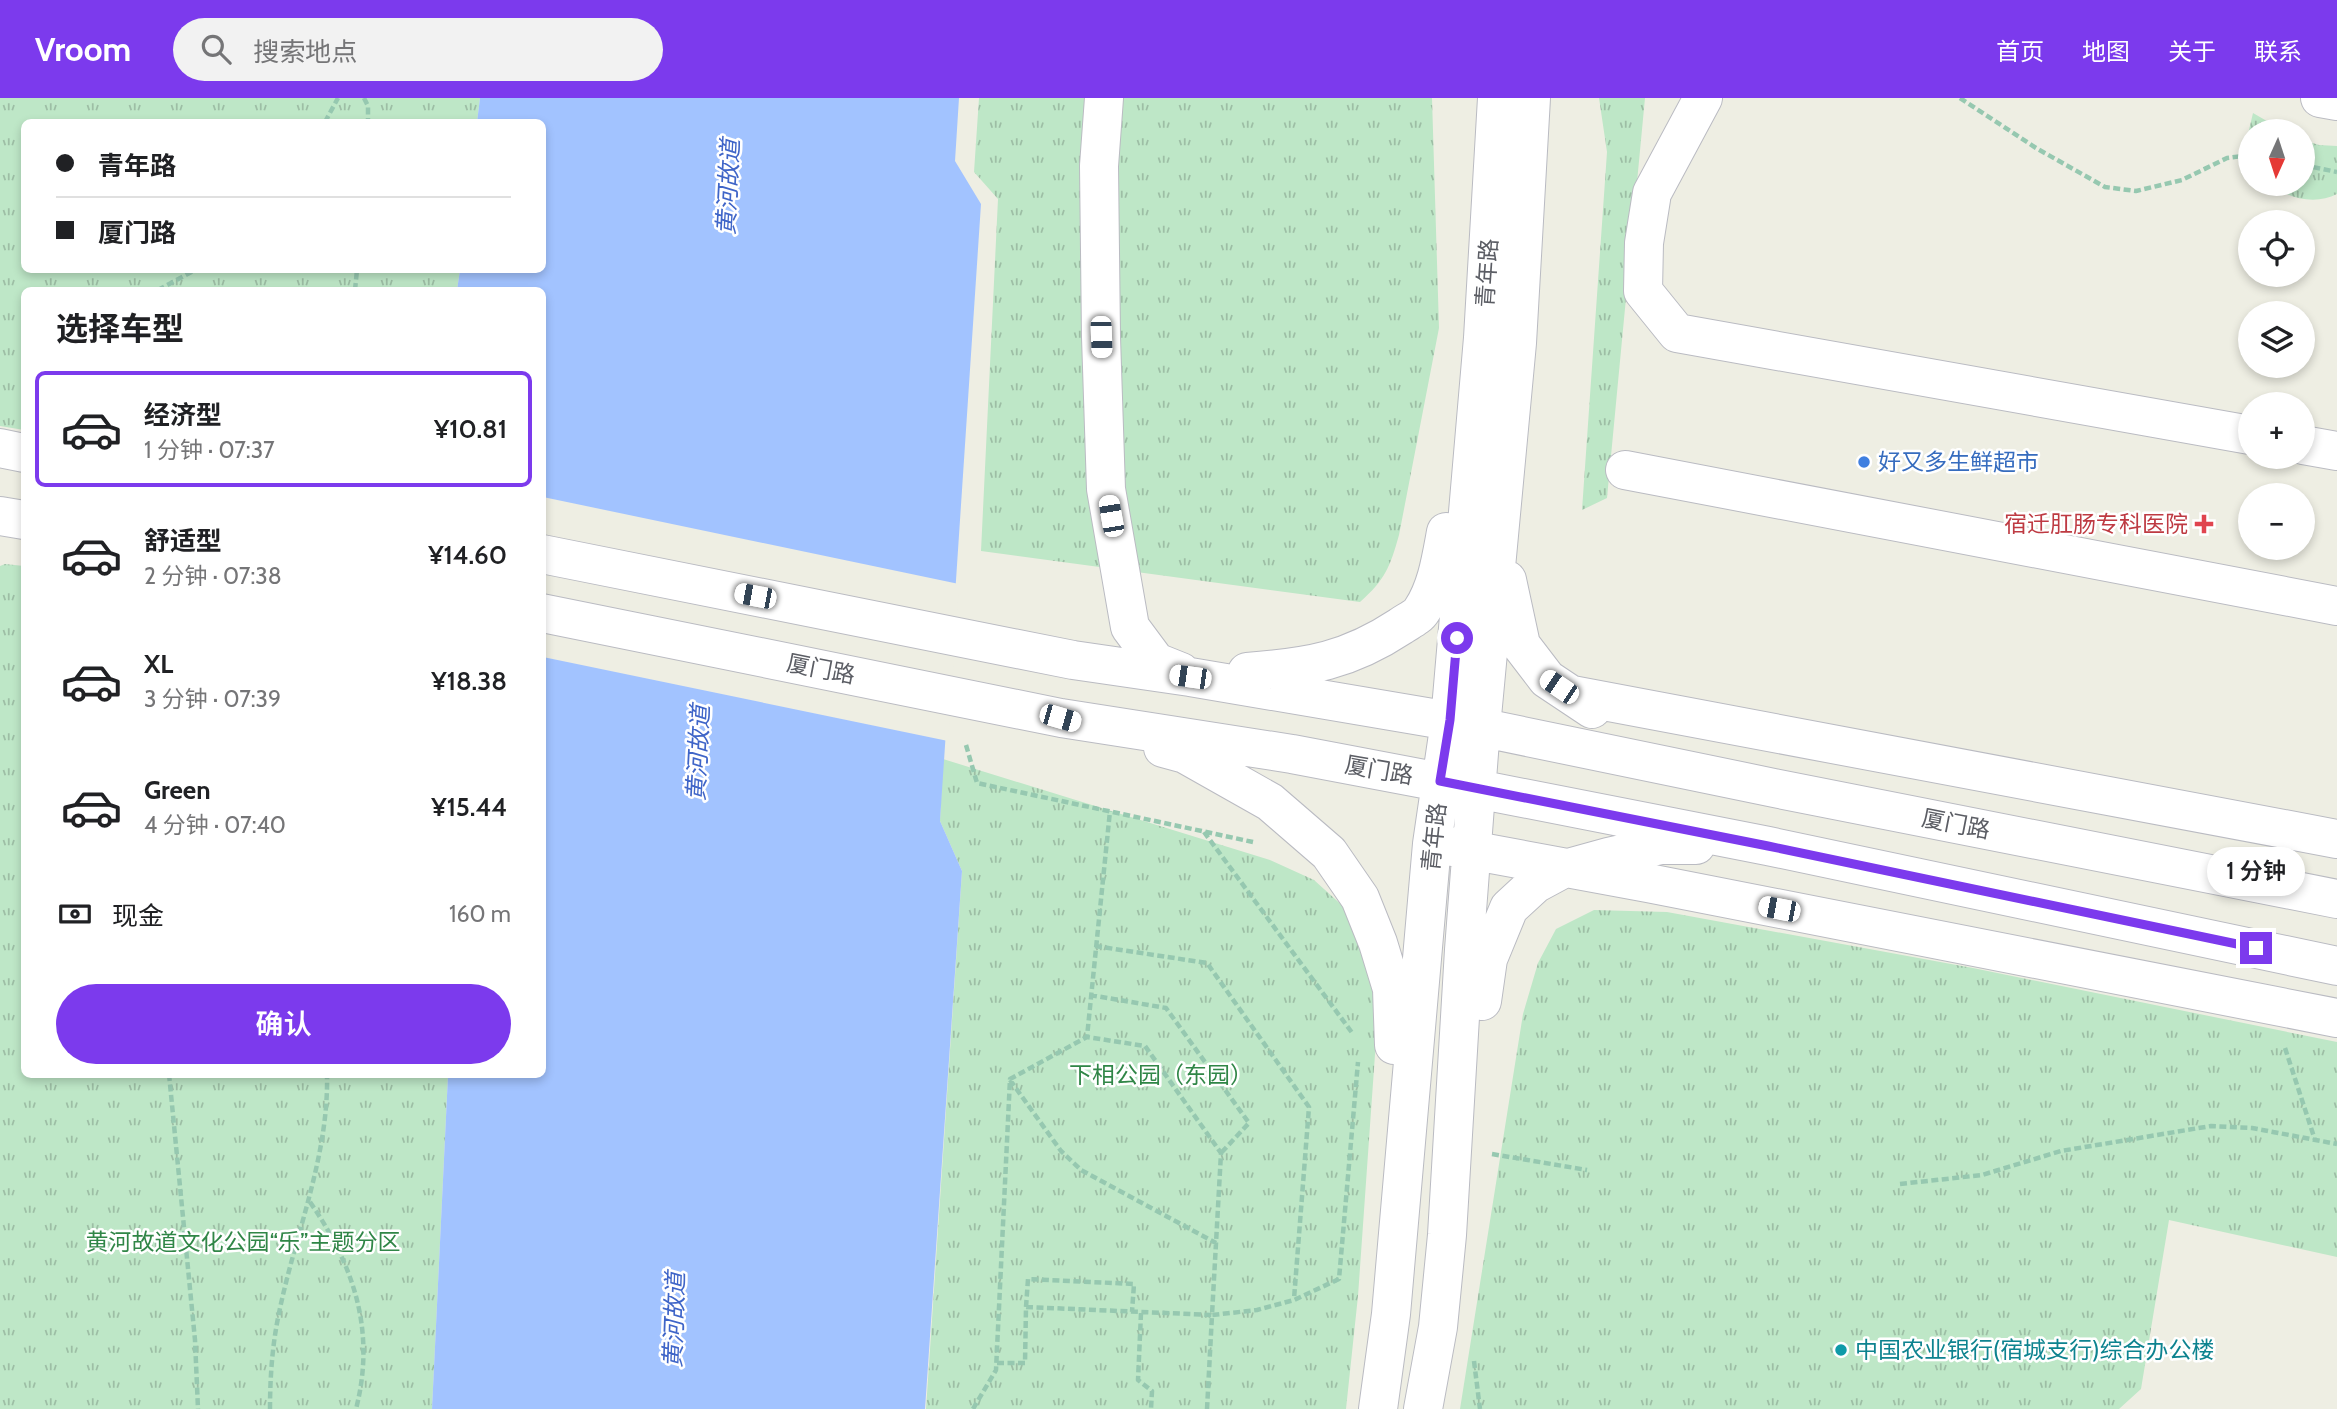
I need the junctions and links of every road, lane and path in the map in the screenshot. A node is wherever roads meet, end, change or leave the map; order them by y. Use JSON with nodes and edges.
{"nodes":[{"id":1,"x":338,"y":98,"type":"edge"},
{"id":2,"x":364,"y":98,"type":"edge"},
{"id":3,"x":1104,"y":98,"type":"edge"},
{"id":4,"x":1497,"y":98,"type":"edge"},
{"id":5,"x":1531,"y":98,"type":"edge"},
{"id":6,"x":1703,"y":98,"type":"edge"},
{"id":7,"x":1960,"y":98,"type":"edge"},
{"id":8,"x":2320,"y":98,"type":"edge"},
{"id":9,"x":2337,"y":101,"type":"edge"},
{"id":10,"x":327,"y":119,"type":"edge"},
{"id":11,"x":368,"y":119,"type":"edge"},
{"id":12,"x":2238,"y":157,"type":"edge"},
{"id":13,"x":2315,"y":167,"type":"edge"},
{"id":14,"x":2337,"y":172,"type":"edge"},
{"id":15,"x":189,"y":273,"type":"edge"},
{"id":16,"x":164,"y":287,"type":"edge"},
{"id":17,"x":1500,"y":340,"type":"junction"},
{"id":18,"x":2238,"y":433,"type":"edge"},
{"id":19,"x":2315,"y":447,"type":"edge"},
{"id":20,"x":0,"y":448,"type":"edge"},
{"id":21,"x":2337,"y":451,"type":"edge"},
{"id":22,"x":21,"y":452,"type":"edge"},
{"id":23,"x":1625,"y":470,"type":"dead end"},
{"id":24,"x":0,"y":516,"type":"edge"},
{"id":25,"x":21,"y":520,"type":"edge"},
{"id":26,"x":546,"y":555,"type":"edge"},
{"id":27,"x":2337,"y":606,"type":"edge"},
{"id":28,"x":546,"y":613,"type":"edge"},
{"id":29,"x":1190,"y":677,"type":"junction"},
{"id":30,"x":1572,"y":695,"type":"junction"},
{"id":31,"x":1060,"y":718,"type":"junction"},
{"id":32,"x":1466,"y":724,"type":"junction"},
{"id":33,"x":966,"y":745,"type":"dead end"},
{"id":34,"x":1440,"y":781,"type":"junction"},
{"id":35,"x":1774,"y":788,"type":"junction"},
{"id":36,"x":1477,"y":789,"type":"junction"},
{"id":37,"x":1110,"y":811,"type":"junction"},
{"id":38,"x":1204,"y":832,"type":"junction"},
{"id":39,"x":2337,"y":839,"type":"edge"},
{"id":40,"x":1261,"y":844,"type":"dead end"},
{"id":41,"x":1432,"y":844,"type":"junction"},
{"id":42,"x":1768,"y":846,"type":"junction"},
{"id":43,"x":1472,"y":850,"type":"junction"},
{"id":44,"x":1569,"y":868,"type":"junction"},
{"id":45,"x":2337,"y":899,"type":"edge"},
{"id":46,"x":1095,"y":946,"type":"junction"},
{"id":47,"x":2337,"y":965,"type":"edge"},
{"id":48,"x":1090,"y":995,"type":"junction"},
{"id":49,"x":2271,"y":1005,"type":"junction"},
{"id":50,"x":2337,"y":1018,"type":"edge"},
{"id":51,"x":1087,"y":1037,"type":"junction"},
{"id":52,"x":1359,"y":1043,"type":"dead end"},
{"id":53,"x":1358,"y":1057,"type":"dead end"},
{"id":54,"x":169,"y":1078,"type":"edge"},
{"id":55,"x":327,"y":1078,"type":"edge"},
{"id":56,"x":1010,"y":1080,"type":"junction"},
{"id":57,"x":2315,"y":1140,"type":"junction"},
{"id":58,"x":2337,"y":1144,"type":"edge"},
{"id":59,"x":1221,"y":1153,"type":"junction"},
{"id":60,"x":1488,"y":1153,"type":"dead end"},
{"id":61,"x":1587,"y":1170,"type":"dead end"},
{"id":62,"x":1900,"y":1184,"type":"dead end"},
{"id":63,"x":309,"y":1201,"type":"junction"},
{"id":64,"x":1401,"y":1212,"type":"junction"},
{"id":65,"x":1447,"y":1235,"type":"junction"},
{"id":66,"x":1216,"y":1243,"type":"junction"},
{"id":67,"x":1294,"y":1300,"type":"junction"},
{"id":68,"x":1026,"y":1307,"type":"junction"},
{"id":69,"x":1132,"y":1312,"type":"junction"},
{"id":70,"x":1141,"y":1313,"type":"junction"},
{"id":71,"x":1212,"y":1315,"type":"junction"},
{"id":72,"x":996,"y":1363,"type":"junction"},
{"id":73,"x":198,"y":1409,"type":"edge"},
{"id":74,"x":270,"y":1409,"type":"edge"},
{"id":75,"x":356,"y":1409,"type":"edge"},
{"id":76,"x":973,"y":1409,"type":"edge"},
{"id":77,"x":1151,"y":1409,"type":"edge"},
{"id":78,"x":1207,"y":1409,"type":"edge"},
{"id":79,"x":1378,"y":1409,"type":"edge"},
{"id":80,"x":1423,"y":1409,"type":"edge"}],
"edges":[{"from":1,"to":10,"type":"path"},
{"from":2,"to":11,"type":"path"},
{"from":3,"to":29,"type":"street"},
{"from":4,"to":17,"type":"street","name":"青年路"},
{"from":5,"to":17,"type":"street","name":"青年路"},
{"from":6,"to":18,"type":"street"},
{"from":7,"to":12,"type":"path"},
{"from":8,"to":9,"type":"street"},
{"from":13,"to":14,"type":"path"},
{"from":15,"to":16,"type":"path"},
{"from":17,"to":29,"type":"street"},
{"from":17,"to":30,"type":"street"},
{"from":17,"to":32,"type":"street","name":"青年路"},
{"from":19,"to":21,"type":"street"},
{"from":20,"to":22,"type":"street"},
{"from":23,"to":27,"type":"street"},
{"from":24,"to":25,"type":"street"},
{"from":26,"to":29,"type":"street","name":"厦门路"},
{"from":28,"to":31,"type":"street","name":"厦门路"},
{"from":29,"to":32,"type":"street","name":"厦门路"},
{"from":30,"to":35,"type":"street"},
{"from":30,"to":39,"type":"street"},
{"from":31,"to":34,"type":"street","name":"厦门路"},
{"from":31,"to":64,"type":"street"},
{"from":32,"to":34,"type":"street","name":"青年路"},
{"from":32,"to":35,"type":"street","name":"厦门路"},
{"from":32,"to":36,"type":"street","name":"青年路"},
{"from":33,"to":37,"type":"path"},
{"from":34,"to":36,"type":"street","name":"厦门路"},
{"from":34,"to":41,"type":"street","name":"青年路"},
{"from":35,"to":45,"type":"street","name":"厦门路"},
{"from":36,"to":42,"type":"street","name":"厦门路"},
{"from":36,"to":43,"type":"street","name":"青年路"},
{"from":37,"to":38,"type":"path"},
{"from":37,"to":46,"type":"path"},
{"from":38,"to":40,"type":"path"},
{"from":38,"to":52,"type":"path"},
{"from":41,"to":43,"type":"street"},
{"from":41,"to":64,"type":"street","name":"青年路"},
{"from":42,"to":44,"type":"street"},
{"from":42,"to":47,"type":"street","name":"厦门路"},
{"from":43,"to":44,"type":"street"},
{"from":43,"to":65,"type":"street","name":"青年路"},
{"from":44,"to":49,"type":"street"},
{"from":44,"to":65,"type":"street"},
{"from":46,"to":48,"type":"path"},
{"from":46,"to":67,"type":"path"},
{"from":48,"to":51,"type":"path"},
{"from":48,"to":59,"type":"path"},
{"from":49,"to":50,"type":"street"},
{"from":49,"to":57,"type":"path"},
{"from":51,"to":56,"type":"path"},
{"from":51,"to":59,"type":"path"},
{"from":53,"to":67,"type":"path"},
{"from":54,"to":73,"type":"path"},
{"from":55,"to":63,"type":"path"},
{"from":56,"to":66,"type":"path"},
{"from":56,"to":72,"type":"path"},
{"from":57,"to":58,"type":"path"},
{"from":57,"to":62,"type":"path"},
{"from":59,"to":66,"type":"path"},
{"from":60,"to":61,"type":"path"},
{"from":63,"to":74,"type":"path"},
{"from":63,"to":75,"type":"path"},
{"from":64,"to":79,"type":"street","name":"青年路"},
{"from":65,"to":80,"type":"street","name":"青年路"},
{"from":66,"to":71,"type":"path"},
{"from":67,"to":71,"type":"path"},
{"from":68,"to":69,"type":"path"},
{"from":68,"to":69,"type":"path"},
{"from":68,"to":72,"type":"path"},
{"from":69,"to":70,"type":"path"},
{"from":70,"to":71,"type":"path"},
{"from":70,"to":77,"type":"path"},
{"from":71,"to":78,"type":"path"},
{"from":72,"to":76,"type":"path"}]}
